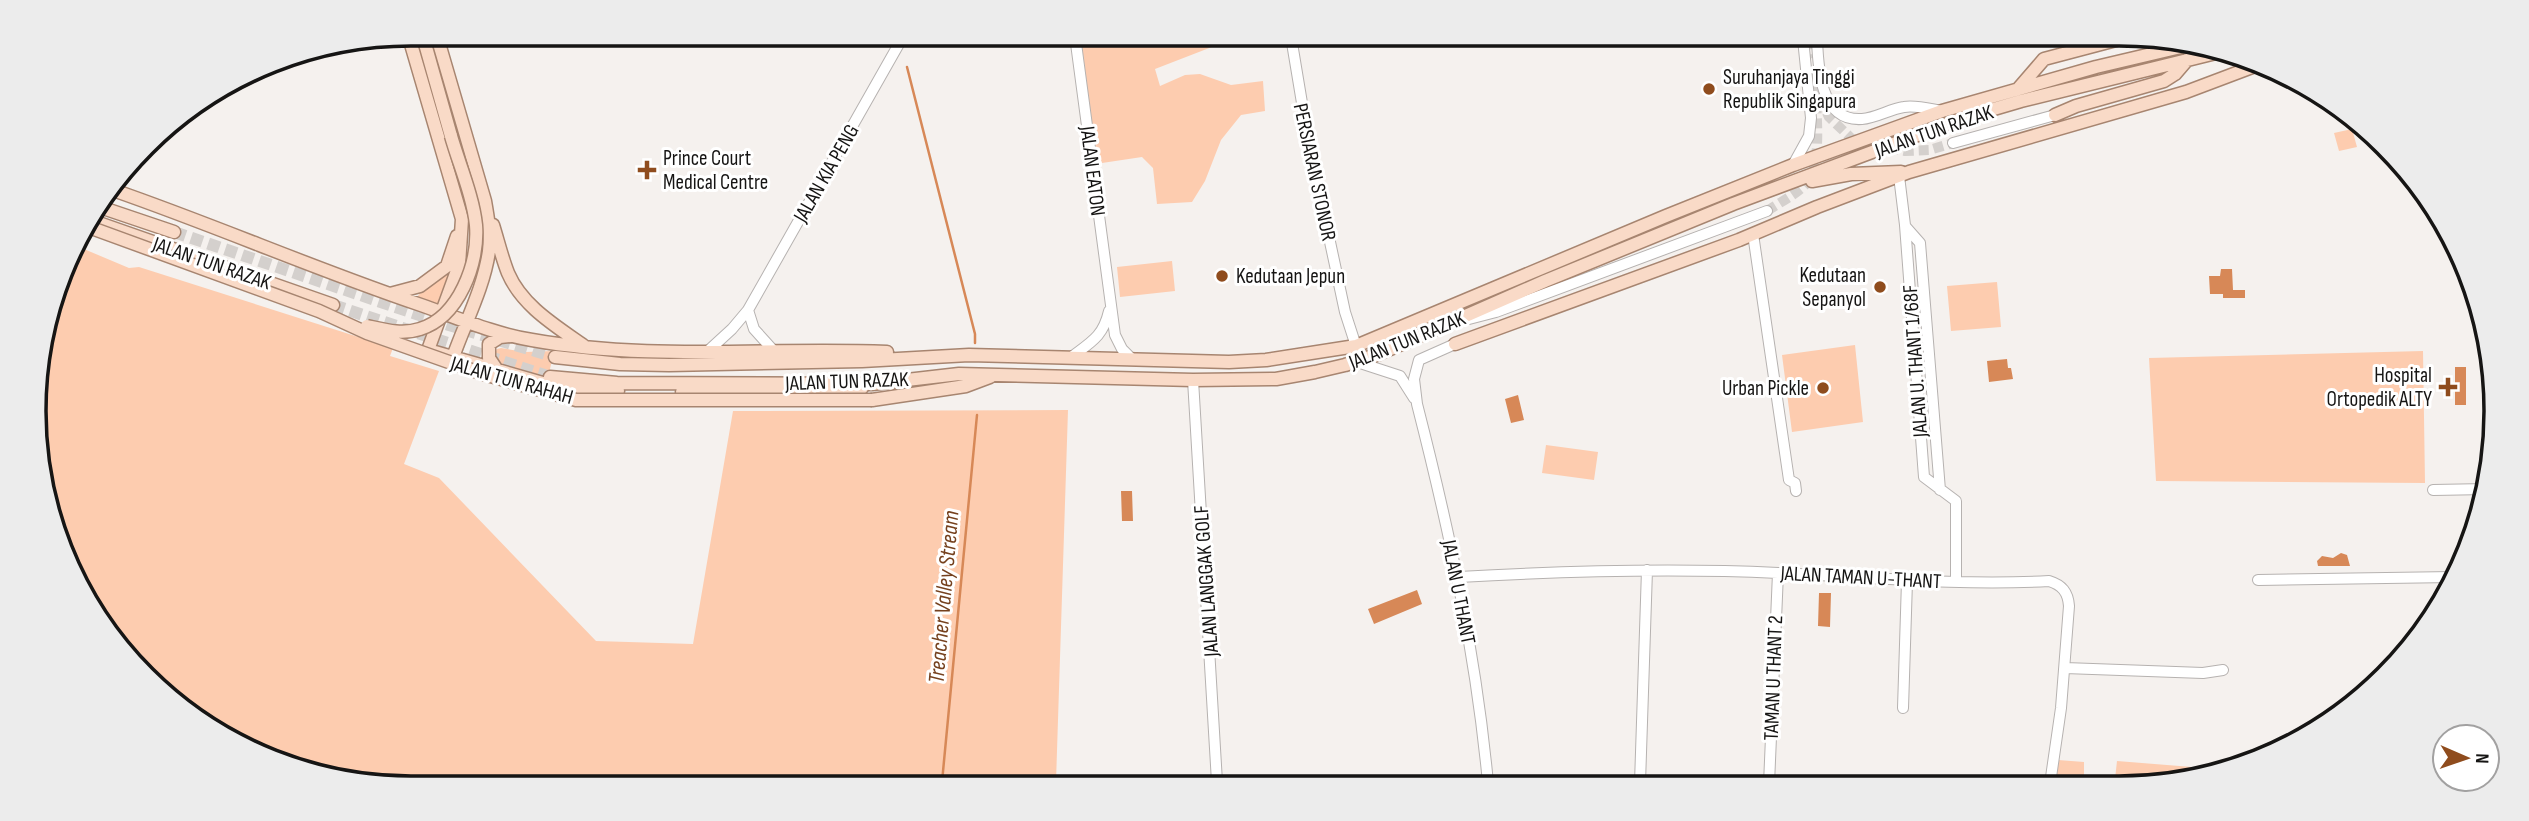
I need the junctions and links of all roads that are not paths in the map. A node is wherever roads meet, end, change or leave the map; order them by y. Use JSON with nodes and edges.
{"nodes":[{"id":1,"x":412,"y":46,"type":"edge"},
{"id":2,"x":426,"y":46,"type":"edge"},
{"id":3,"x":440,"y":46,"type":"edge"},
{"id":4,"x":898,"y":46,"type":"edge"},
{"id":5,"x":1077,"y":46,"type":"edge"},
{"id":6,"x":1292,"y":46,"type":"edge"},
{"id":7,"x":1804,"y":46,"type":"edge"},
{"id":8,"x":1818,"y":46,"type":"tunnel mouth"},
{"id":9,"x":2093,"y":46,"type":"edge"},
{"id":10,"x":2170,"y":50,"type":"edge"},
{"id":11,"x":2204,"y":56,"type":"edge"},
{"id":12,"x":2188,"y":60,"type":"junction"},
{"id":13,"x":2247,"y":69,"type":"edge"},
{"id":14,"x":2019,"y":88,"type":"junction"},
{"id":15,"x":2186,"y":92,"type":"junction"},
{"id":16,"x":1942,"y":111,"type":"junction"},
{"id":17,"x":2055,"y":115,"type":"junction"},
{"id":18,"x":1953,"y":144,"type":"tunnel mouth"},
{"id":19,"x":1793,"y":165,"type":"junction"},
{"id":20,"x":1904,"y":174,"type":"junction"},
{"id":21,"x":1776,"y":188,"type":"junction"},
{"id":22,"x":118,"y":192,"type":"edge"},
{"id":23,"x":485,"y":201,"type":"junction"},
{"id":24,"x":106,"y":209,"type":"edge"},
{"id":25,"x":1767,"y":211,"type":"tunnel mouth"},
{"id":26,"x":463,"y":219,"type":"junction"},
{"id":27,"x":97,"y":223,"type":"edge"},
{"id":28,"x":93,"y":229,"type":"edge"},
{"id":29,"x":93,"y":230,"type":"edge"},
{"id":30,"x":174,"y":232,"type":"tunnel mouth"},
{"id":31,"x":1753,"y":234,"type":"junction"},
{"id":32,"x":389,"y":294,"type":"junction"},
{"id":33,"x":333,"y":305,"type":"tunnel mouth"},
{"id":34,"x":1110,"y":307,"type":"junction"},
{"id":35,"x":748,"y":310,"type":"junction"},
{"id":36,"x":319,"y":311,"type":"junction"},
{"id":37,"x":443,"y":313,"type":"junction"},
{"id":38,"x":466,"y":321,"type":"junction"},
{"id":39,"x":1442,"y":326,"type":"junction"},
{"id":40,"x":512,"y":336,"type":"junction"},
{"id":41,"x":1455,"y":344,"type":"joint"},
{"id":42,"x":1356,"y":346,"type":"junction"},
{"id":43,"x":586,"y":347,"type":"junction"},
{"id":44,"x":428,"y":350,"type":"junction"},
{"id":45,"x":773,"y":350,"type":"junction"},
{"id":46,"x":708,"y":351,"type":"junction"},
{"id":47,"x":948,"y":355,"type":"junction"},
{"id":48,"x":453,"y":356,"type":"junction"},
{"id":49,"x":555,"y":357,"type":"tunnel mouth"},
{"id":50,"x":1070,"y":358,"type":"junction"},
{"id":51,"x":1133,"y":360,"type":"junction"},
{"id":52,"x":1357,"y":362,"type":"junction"},
{"id":53,"x":497,"y":370,"type":"junction"},
{"id":54,"x":1000,"y":373,"type":"junction"},
{"id":55,"x":550,"y":377,"type":"tunnel mouth"},
{"id":56,"x":1193,"y":380,"type":"junction"},
{"id":57,"x":872,"y":384,"type":"junction"},
{"id":58,"x":1417,"y":404,"type":"junction"},
{"id":59,"x":2474,"y":489,"type":"edge"},
{"id":60,"x":2434,"y":490,"type":"dead end"},
{"id":61,"x":1796,"y":491,"type":"dead end"},
{"id":62,"x":1647,"y":570,"type":"junction"},
{"id":63,"x":1778,"y":573,"type":"junction"},
{"id":64,"x":1459,"y":576,"type":"junction"},
{"id":65,"x":2443,"y":578,"type":"edge"},
{"id":66,"x":2258,"y":580,"type":"dead end"},
{"id":67,"x":1908,"y":581,"type":"junction"},
{"id":68,"x":1956,"y":582,"type":"junction"},
{"id":69,"x":2065,"y":668,"type":"junction"},
{"id":70,"x":2223,"y":670,"type":"dead end"},
{"id":71,"x":1903,"y":708,"type":"dead end"},
{"id":72,"x":1217,"y":776,"type":"edge"},
{"id":73,"x":1487,"y":776,"type":"edge"},
{"id":74,"x":1640,"y":776,"type":"edge"},
{"id":75,"x":1769,"y":776,"type":"edge"},
{"id":76,"x":2051,"y":776,"type":"edge"}],
"edges":[{"from":1,"to":26,"type":"main road"},
{"from":2,"to":36,"type":"main road","bridge":true},
{"from":3,"to":23,"type":"main road"},
{"from":4,"to":35,"type":"street","name":"JALAN KIA PENG"},
{"from":5,"to":34,"type":"street","name":"JALAN EATON"},
{"from":6,"to":42,"type":"street","name":"PERSIARAN STONOR"},
{"from":7,"to":19,"type":"street"},
{"from":8,"to":16,"type":"street"},
{"from":9,"to":14,"type":"main road"},
{"from":10,"to":14,"type":"main road","name":"JALAN TUN RAZAK"},
{"from":11,"to":12,"type":"main road","name":"JALAN TUN RAZAK"},
{"from":12,"to":17,"type":"main road"},
{"from":12,"to":21,"type":"main road","name":"JALAN TUN RAZAK"},
{"from":13,"to":15,"type":"main road","name":"JALAN TUN RAZAK"},
{"from":14,"to":16,"type":"main road","name":"JALAN TUN RAZAK"},
{"from":15,"to":17,"type":"main road"},
{"from":15,"to":20,"type":"main road","name":"JALAN TUN RAZAK"},
{"from":16,"to":19,"type":"main road","name":"JALAN TUN RAZAK"},
{"from":17,"to":18,"type":"street"},
{"from":19,"to":42,"type":"main road","name":"JALAN TUN RAZAK"},
{"from":20,"to":21,"type":"main road"},
{"from":20,"to":31,"type":"main road","name":"JALAN TUN RAZAK"},
{"from":20,"to":68,"type":"street","name":"JALAN U. THANT 1/68F"},
{"from":21,"to":39,"type":"main road","name":"JALAN TUN RAZAK"},
{"from":22,"to":32,"type":"main road"},
{"from":23,"to":38,"type":"main road"},
{"from":23,"to":43,"type":"main road"},
{"from":24,"to":30,"type":"main road","name":"JALAN TUN RAZAK"},
{"from":25,"to":39,"type":"street"},
{"from":26,"to":32,"type":"main road"},
{"from":26,"to":37,"type":"main road"},
{"from":27,"to":33,"type":"main road","name":"JALAN TUN RAZAK"},
{"from":28,"to":44,"type":"main road"},
{"from":29,"to":36,"type":"main road","name":"JALAN TUN RAHAH","bridge":true},
{"from":31,"to":41,"type":"main road","name":"JALAN TUN RAZAK"},
{"from":31,"to":61,"type":"street"},
{"from":32,"to":37,"type":"main road"},
{"from":34,"to":50,"type":"street"},
{"from":34,"to":51,"type":"street","name":"JALAN EATON"},
{"from":35,"to":45,"type":"street"},
{"from":35,"to":46,"type":"street","name":"JALAN KIA PENG"},
{"from":36,"to":54,"type":"main road","name":"JALAN TUN RAHAH","bridge":true},
{"from":37,"to":38,"type":"main road"},
{"from":37,"to":44,"type":"main road"},
{"from":38,"to":40,"type":"main road"},
{"from":38,"to":48,"type":"main road"},
{"from":39,"to":52,"type":"main road","name":"JALAN TUN RAZAK"},
{"from":40,"to":43,"type":"main road"},
{"from":40,"to":53,"type":"main road"},
{"from":41,"to":58,"type":"street","name":"JALAN U THANT"},
{"from":42,"to":51,"type":"main road","name":"JALAN TUN RAZAK"},
{"from":43,"to":46,"type":"main road"},
{"from":44,"to":48,"type":"main road"},
{"from":45,"to":46,"type":"main road"},
{"from":45,"to":47,"type":"main road"},
{"from":47,"to":49,"type":"main road","name":"JALAN TUN RAZAK"},
{"from":47,"to":50,"type":"main road","name":"JALAN TUN RAZAK"},
{"from":48,"to":53,"type":"main road"},
{"from":50,"to":51,"type":"main road","name":"JALAN TUN RAZAK"},
{"from":52,"to":56,"type":"main road","name":"JALAN TUN RAZAK"},
{"from":52,"to":58,"type":"street","name":"JALAN U THANT"},
{"from":53,"to":57,"type":"main road"},
{"from":54,"to":56,"type":"main road","name":"JALAN TUN RAZAK"},
{"from":54,"to":57,"type":"main road","name":"JALAN TUN RAZAK"},
{"from":55,"to":57,"type":"main road","name":"JALAN TUN RAZAK"},
{"from":56,"to":72,"type":"street","name":"JALAN LANGGAK GOLF"},
{"from":58,"to":64,"type":"street","name":"JALAN U THANT"},
{"from":59,"to":60,"type":"street"},
{"from":62,"to":63,"type":"street","name":"JALAN TAMAN U-THANT"},
{"from":62,"to":64,"type":"street","name":"JALAN TAMAN U-THANT"},
{"from":62,"to":74,"type":"street"},
{"from":63,"to":67,"type":"street","name":"JALAN TAMAN U-THANT"},
{"from":63,"to":75,"type":"street","name":"TAMAN U THANT 2"},
{"from":64,"to":73,"type":"street","name":"JALAN U THANT"},
{"from":65,"to":66,"type":"street"},
{"from":67,"to":68,"type":"street","name":"JALAN TAMAN U-THANT"},
{"from":67,"to":71,"type":"street"},
{"from":68,"to":69,"type":"street","name":"JALAN TAMAN U-THANT"},
{"from":69,"to":70,"type":"street"},
{"from":69,"to":76,"type":"street","name":"JALAN TAMAN U-THANT"}]}
